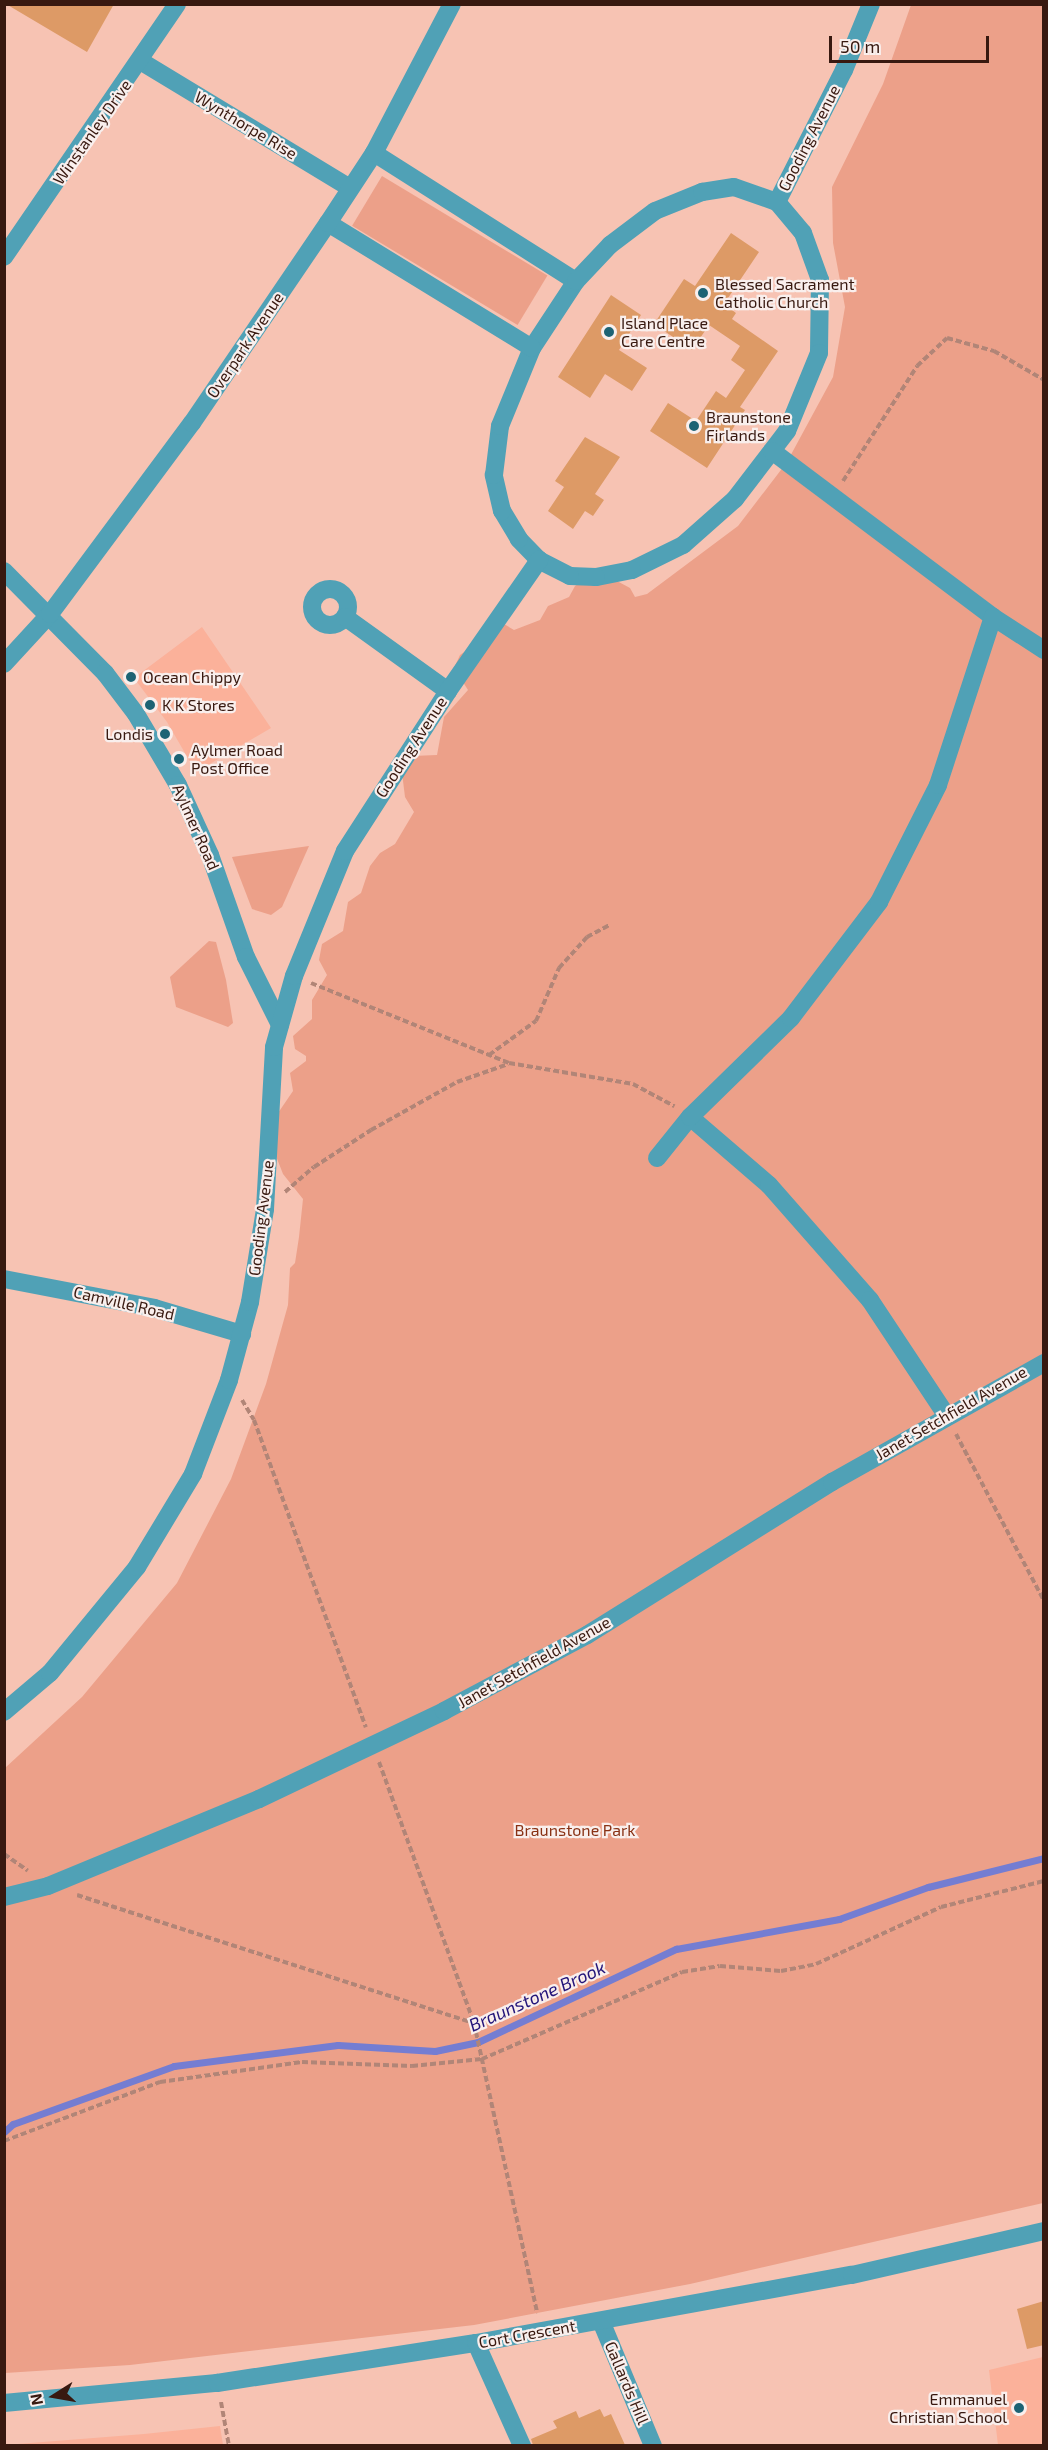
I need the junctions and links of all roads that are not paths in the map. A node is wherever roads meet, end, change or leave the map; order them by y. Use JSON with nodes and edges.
{"nodes":[{"id":1,"x":177,"y":4,"type":"edge"},
{"id":2,"x":452,"y":4,"type":"edge"},
{"id":3,"x":868,"y":6,"type":"edge"},
{"id":4,"x":142,"y":62,"type":"junction"},
{"id":5,"x":374,"y":153,"type":"junction"},
{"id":6,"x":350,"y":188,"type":"junction"},
{"id":7,"x":777,"y":202,"type":"junction"},
{"id":8,"x":328,"y":223,"type":"junction"},
{"id":9,"x":4,"y":257,"type":"edge"},
{"id":10,"x":576,"y":281,"type":"junction"},
{"id":11,"x":532,"y":348,"type":"junction"},
{"id":12,"x":772,"y":451,"type":"junction"},
{"id":13,"x":538,"y":560,"type":"junction"},
{"id":14,"x":4,"y":571,"type":"edge"},
{"id":15,"x":50,"y":614,"type":"junction"},
{"id":16,"x":345,"y":617,"type":"dead end"},
{"id":17,"x":993,"y":617,"type":"junction"},
{"id":18,"x":1044,"y":650,"type":"edge"},
{"id":19,"x":4,"y":664,"type":"edge"},
{"id":20,"x":448,"y":691,"type":"junction"},
{"id":21,"x":280,"y":1025,"type":"junction"},
{"id":22,"x":690,"y":1117,"type":"junction"},
{"id":23,"x":657,"y":1158,"type":"dead end"},
{"id":24,"x":4,"y":1279,"type":"edge"},
{"id":25,"x":242,"y":1334,"type":"junction"},
{"id":26,"x":1038,"y":1365,"type":"edge"},
{"id":27,"x":946,"y":1415,"type":"junction"},
{"id":28,"x":4,"y":1712,"type":"edge"},
{"id":29,"x":4,"y":1897,"type":"edge"},
{"id":30,"x":1044,"y":2231,"type":"edge"},
{"id":31,"x":600,"y":2321,"type":"junction"},
{"id":32,"x":476,"y":2343,"type":"junction"},
{"id":33,"x":4,"y":2403,"type":"edge"},
{"id":34,"x":522,"y":2445,"type":"edge"},
{"id":35,"x":652,"y":2445,"type":"edge"}],
"edges":[{"from":1,"to":4,"type":"street","name":"Winstanley Drive"},
{"from":2,"to":5,"type":"street","name":"Overpark Avenue"},
{"from":3,"to":7,"type":"street","name":"Gooding Avenue"},
{"from":4,"to":6,"type":"street","name":"Wynthorpe Rise"},
{"from":4,"to":9,"type":"street","name":"Winstanley Drive"},
{"from":5,"to":6,"type":"street","name":"Overpark Avenue"},
{"from":5,"to":10,"type":"street"},
{"from":6,"to":8,"type":"street","name":"Overpark Avenue"},
{"from":7,"to":10,"type":"street","name":"Gooding Avenue"},
{"from":7,"to":12,"type":"street","name":"Gooding Avenue"},
{"from":8,"to":11,"type":"street"},
{"from":8,"to":15,"type":"street","name":"Overpark Avenue"},
{"from":10,"to":11,"type":"street","name":"Gooding Avenue"},
{"from":11,"to":13,"type":"street","name":"Gooding Avenue"},
{"from":12,"to":13,"type":"street","name":"Gooding Avenue"},
{"from":12,"to":17,"type":"street"},
{"from":13,"to":20,"type":"street","name":"Gooding Avenue"},
{"from":14,"to":15,"type":"street","name":"Aylmer Road"},
{"from":15,"to":19,"type":"street","name":"Overpark Avenue"},
{"from":15,"to":21,"type":"street","name":"Aylmer Road"},
{"from":16,"to":20,"type":"street","name":"Gooding Avenue"},
{"from":17,"to":18,"type":"street"},
{"from":17,"to":22,"type":"street"},
{"from":20,"to":21,"type":"street","name":"Gooding Avenue"},
{"from":21,"to":25,"type":"street","name":"Gooding Avenue"},
{"from":22,"to":23,"type":"street"},
{"from":22,"to":27,"type":"street"},
{"from":24,"to":25,"type":"street","name":"Camville Road"},
{"from":25,"to":28,"type":"street","name":"Gooding Avenue"},
{"from":26,"to":27,"type":"street","name":"Janet Setchfield Avenue"},
{"from":27,"to":29,"type":"street","name":"Janet Setchfield Avenue"},
{"from":30,"to":31,"type":"street","name":"Cort Crescent"},
{"from":31,"to":32,"type":"street","name":"Cort Crescent"},
{"from":31,"to":35,"type":"street","name":"Gallards Hill"},
{"from":32,"to":33,"type":"street","name":"Cort Crescent"},
{"from":32,"to":34,"type":"street"}]}
